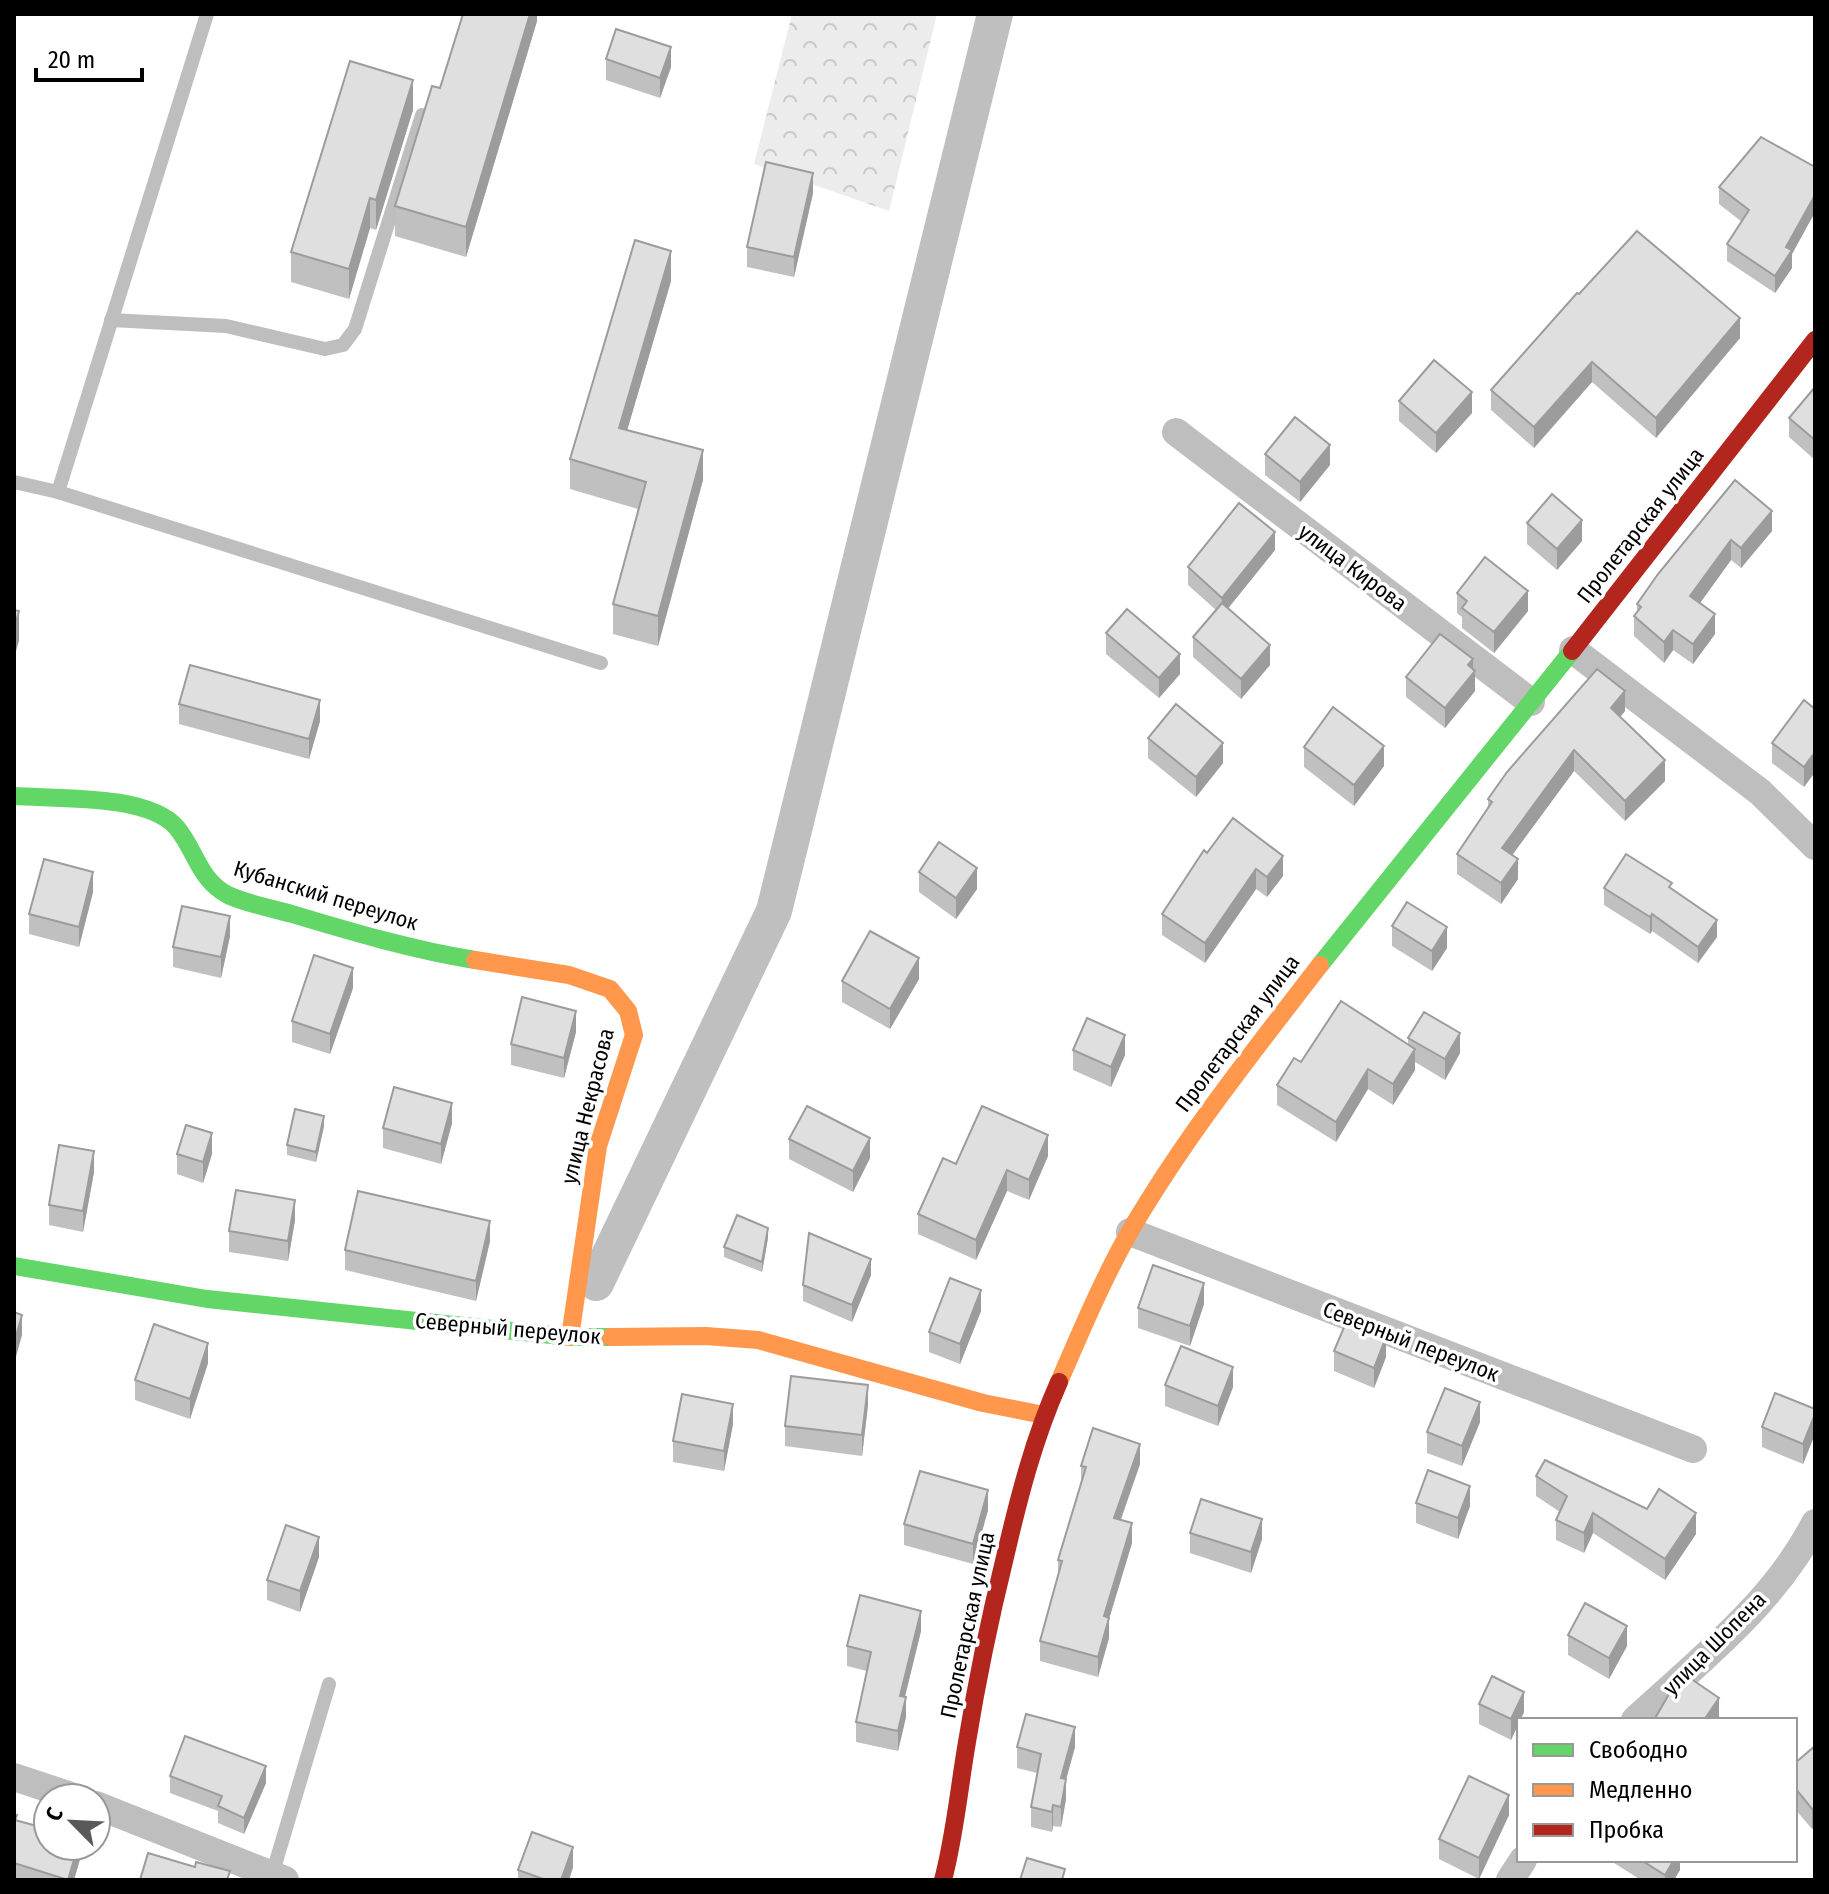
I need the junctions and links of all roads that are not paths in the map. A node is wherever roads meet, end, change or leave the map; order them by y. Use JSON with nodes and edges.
{"nodes":[{"id":1,"x":207,"y":14,"type":"edge"},
{"id":2,"x":422,"y":115,"type":"edge"},
{"id":3,"x":111,"y":320,"type":"junction"},
{"id":4,"x":1815,"y":340,"type":"edge"},
{"id":5,"x":1176,"y":432,"type":"dead end"},
{"id":6,"x":14,"y":482,"type":"edge"},
{"id":7,"x":58,"y":492,"type":"junction"},
{"id":8,"x":1573,"y":650,"type":"junction"},
{"id":9,"x":601,"y":663,"type":"dead end"},
{"id":10,"x":1531,"y":702,"type":"junction"},
{"id":11,"x":14,"y":796,"type":"edge"},
{"id":12,"x":1815,"y":846,"type":"edge"},
{"id":13,"x":610,"y":989,"type":"joint"},
{"id":14,"x":1130,"y":1232,"type":"junction"},
{"id":15,"x":14,"y":1266,"type":"edge"},
{"id":16,"x":570,"y":1337,"type":"junction"},
{"id":17,"x":1044,"y":1415,"type":"junction"},
{"id":18,"x":1693,"y":1449,"type":"dead end"},
{"id":19,"x":1815,"y":1523,"type":"edge"},
{"id":20,"x":329,"y":1684,"type":"dead end"},
{"id":21,"x":1637,"y":1718,"type":"edge"},
{"id":22,"x":112,"y":1811,"type":"edge"},
{"id":23,"x":1522,"y":1862,"type":"edge"},
{"id":24,"x":278,"y":1878,"type":"edge"},
{"id":25,"x":943,"y":1880,"type":"edge"},
{"id":26,"x":1510,"y":1880,"type":"edge"}],
"edges":[{"from":1,"to":3,"type":"lane"},
{"from":2,"to":3,"type":"lane"},
{"from":3,"to":7,"type":"lane"},
{"from":4,"to":8,"type":"street","name":"Пролетарская улица"},
{"from":5,"to":10,"type":"street","name":"улица Кирова"},
{"from":6,"to":7,"type":"lane"},
{"from":7,"to":9,"type":"lane"},
{"from":8,"to":10,"type":"street","name":"Пролетарская улица"},
{"from":8,"to":12,"type":"street"},
{"from":10,"to":14,"type":"street","name":"Пролетарская улица"},
{"from":11,"to":13,"type":"street","name":"Кубанский переулок"},
{"from":13,"to":16,"type":"street","name":"улица Некрасова"},
{"from":14,"to":17,"type":"street","name":"Пролетарская улица"},
{"from":14,"to":18,"type":"street","name":"Северный переулок"},
{"from":15,"to":16,"type":"street","name":"Северный переулок"},
{"from":16,"to":17,"type":"street","name":"Северный переулок"},
{"from":17,"to":25,"type":"street","name":"Пролетарская улица"},
{"from":19,"to":21,"type":"street","name":"улица Шопена"},
{"from":20,"to":24,"type":"lane"},
{"from":22,"to":24,"type":"street"},
{"from":23,"to":26,"type":"street"}]}
